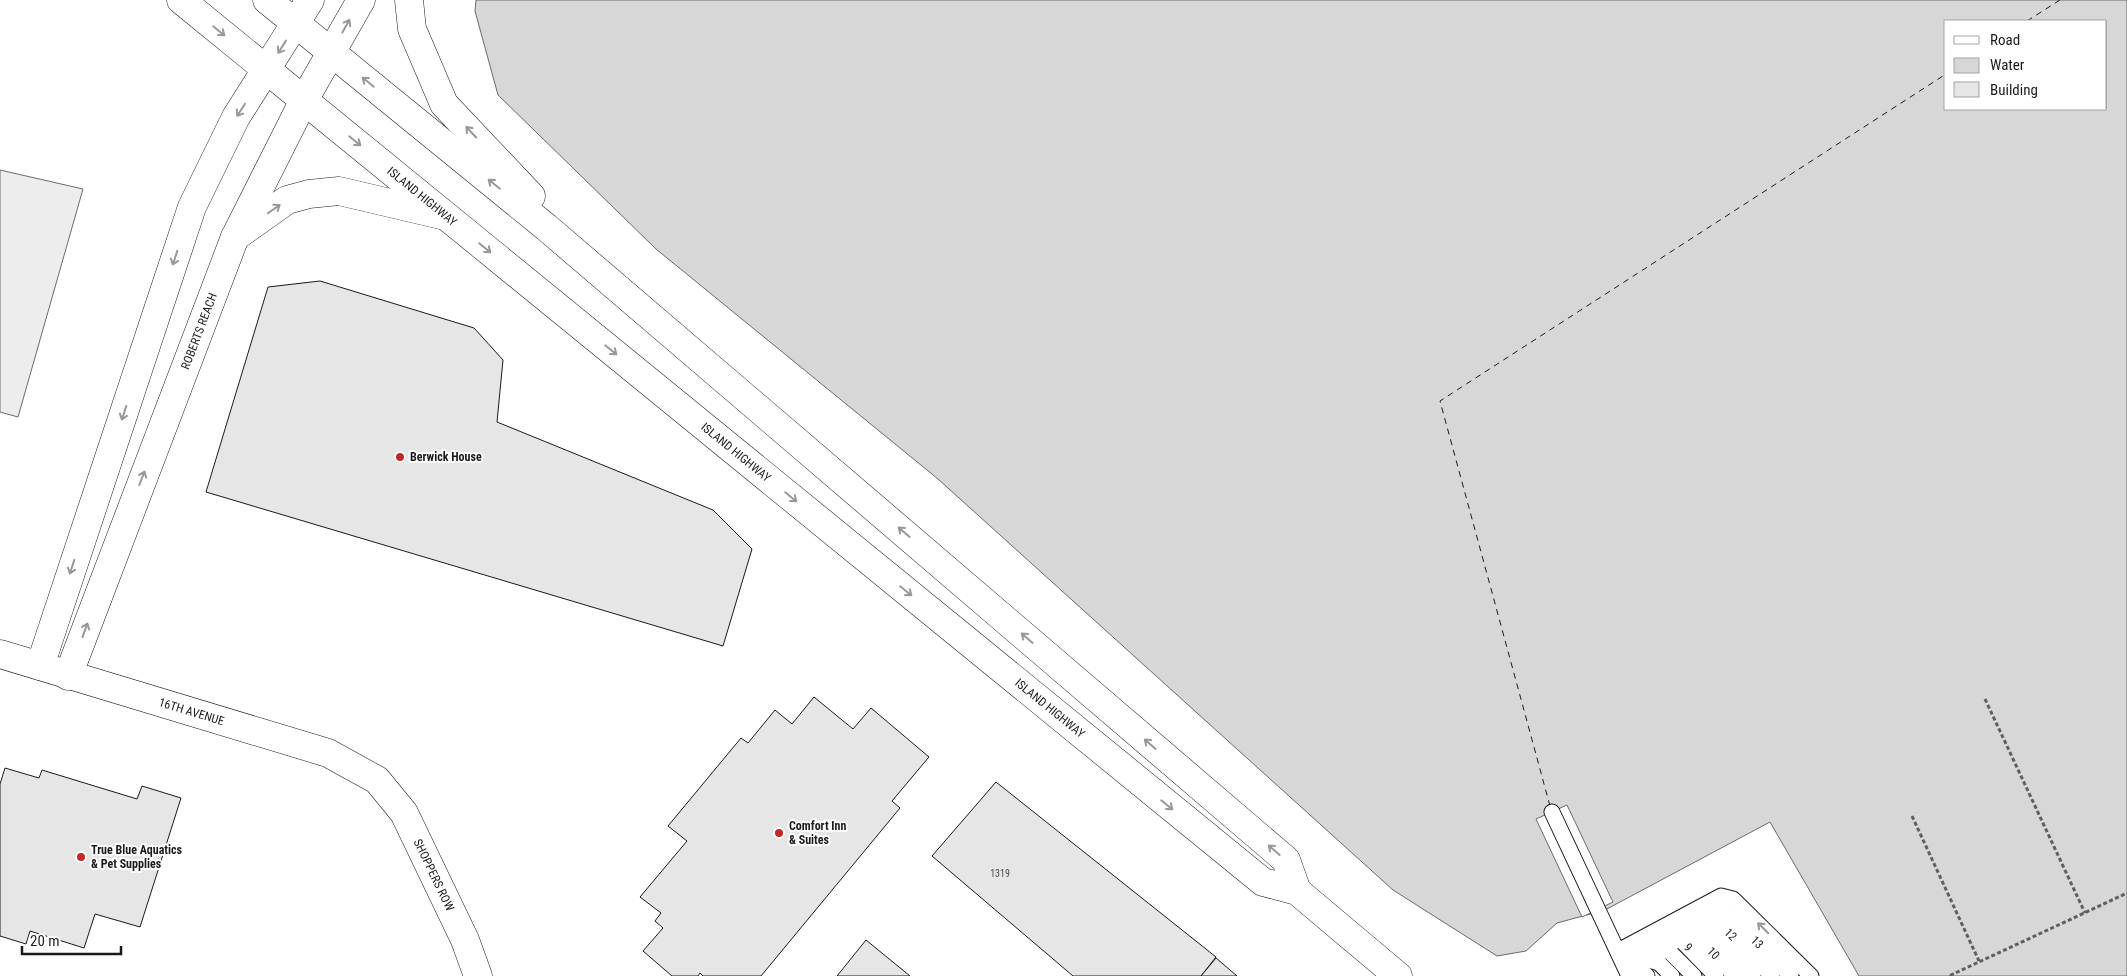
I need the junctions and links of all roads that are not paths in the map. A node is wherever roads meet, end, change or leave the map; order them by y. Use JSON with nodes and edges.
{"nodes":[{"id":1,"x":182,"y":0,"type":"edge"},
{"id":2,"x":267,"y":0,"type":"edge"},
{"id":3,"x":310,"y":0,"type":"edge"},
{"id":4,"x":361,"y":0,"type":"edge"},
{"id":5,"x":408,"y":0,"type":"edge"},
{"id":6,"x":296,"y":24,"type":"junction"},
{"id":7,"x":332,"y":53,"type":"junction"},
{"id":8,"x":268,"y":69,"type":"junction"},
{"id":9,"x":304,"y":100,"type":"junction"},
{"id":10,"x":448,"y":217,"type":"junction"},
{"id":11,"x":235,"y":237,"type":"junction"},
{"id":12,"x":612,"y":283,"type":"junction"},
{"id":13,"x":0,"y":654,"type":"edge"},
{"id":14,"x":40,"y":666,"type":"junction"},
{"id":15,"x":68,"y":676,"type":"junction"},
{"id":16,"x":377,"y":780,"type":"joint"},
{"id":17,"x":1552,"y":812,"type":"dead end"},
{"id":18,"x":1298,"y":891,"type":"junction"},
{"id":19,"x":1701,"y":923,"type":"junction"},
{"id":20,"x":1618,"y":951,"type":"junction"},
{"id":21,"x":1664,"y":957,"type":"junction"},
{"id":22,"x":478,"y":976,"type":"edge"},
{"id":23,"x":1398,"y":976,"type":"edge"},
{"id":24,"x":1628,"y":976,"type":"edge"},
{"id":25,"x":1637,"y":976,"type":"edge"},
{"id":26,"x":1647,"y":976,"type":"edge"},
{"id":27,"x":1672,"y":976,"type":"edge"},
{"id":28,"x":1694,"y":976,"type":"edge"},
{"id":29,"x":1716,"y":976,"type":"edge"},
{"id":30,"x":1736,"y":976,"type":"edge"},
{"id":31,"x":1753,"y":976,"type":"edge"},
{"id":32,"x":1772,"y":976,"type":"edge"},
{"id":33,"x":1791,"y":976,"type":"edge"},
{"id":34,"x":1811,"y":976,"type":"edge"}],
"edges":[{"from":1,"to":8,"type":"main road","name":"ISLAND HIGHWAY","one_way":true},
{"from":2,"to":6,"type":"main road","name":"ISLAND HIGHWAY"},
{"from":3,"to":6,"type":"main road"},
{"from":7,"to":4,"type":"main road","name":"ROBERTS REACH","one_way":true},
{"from":12,"to":5,"type":"main road","one_way":true},
{"from":6,"to":7,"type":"main road","name":"ISLAND HIGHWAY"},
{"from":6,"to":8,"type":"main road","one_way":true},
{"from":7,"to":9,"type":"main road","name":"ROBERTS REACH"},
{"from":12,"to":7,"type":"main road","name":"ISLAND HIGHWAY","one_way":true},
{"from":8,"to":9,"type":"main road","name":"ISLAND HIGHWAY"},
{"from":8,"to":14,"type":"main road","one_way":true},
{"from":9,"to":10,"type":"main road","name":"ISLAND HIGHWAY","one_way":true},
{"from":9,"to":11,"type":"main road","name":"ROBERTS REACH"},
{"from":11,"to":10,"type":"main road","one_way":true},
{"from":10,"to":18,"type":"main road","name":"ISLAND HIGHWAY","one_way":true},
{"from":15,"to":11,"type":"main road","name":"ROBERTS REACH","one_way":true},
{"from":18,"to":12,"type":"main road","name":"ISLAND HIGHWAY","one_way":true},
{"from":13,"to":14,"type":"main road","name":"16TH AVENUE"},
{"from":14,"to":15,"type":"main road","name":"16TH AVENUE"},
{"from":15,"to":16,"type":"main road","name":"16TH AVENUE"},
{"from":16,"to":22,"type":"main road","name":"SHOPPERS ROW"},
{"from":17,"to":20,"type":"lane"},
{"from":18,"to":23,"type":"main road","name":"ISLAND HIGHWAY"},
{"from":19,"to":20,"type":"lane"},
{"from":19,"to":20,"type":"lane"},
{"from":19,"to":20,"type":"lane"},
{"from":19,"to":29,"type":"lane","name":"9"},
{"from":19,"to":30,"type":"lane","name":"10"},
{"from":19,"to":31,"type":"lane"},
{"from":19,"to":32,"type":"lane","name":"12"},
{"from":19,"to":33,"type":"lane","name":"13"},
{"from":20,"to":21,"type":"lane"},
{"from":20,"to":24,"type":"lane"},
{"from":20,"to":25,"type":"lane"},
{"from":20,"to":26,"type":"lane"},
{"from":34,"to":20,"type":"lane","one_way":true},
{"from":21,"to":27,"type":"lane"},
{"from":21,"to":28,"type":"lane"}]}
